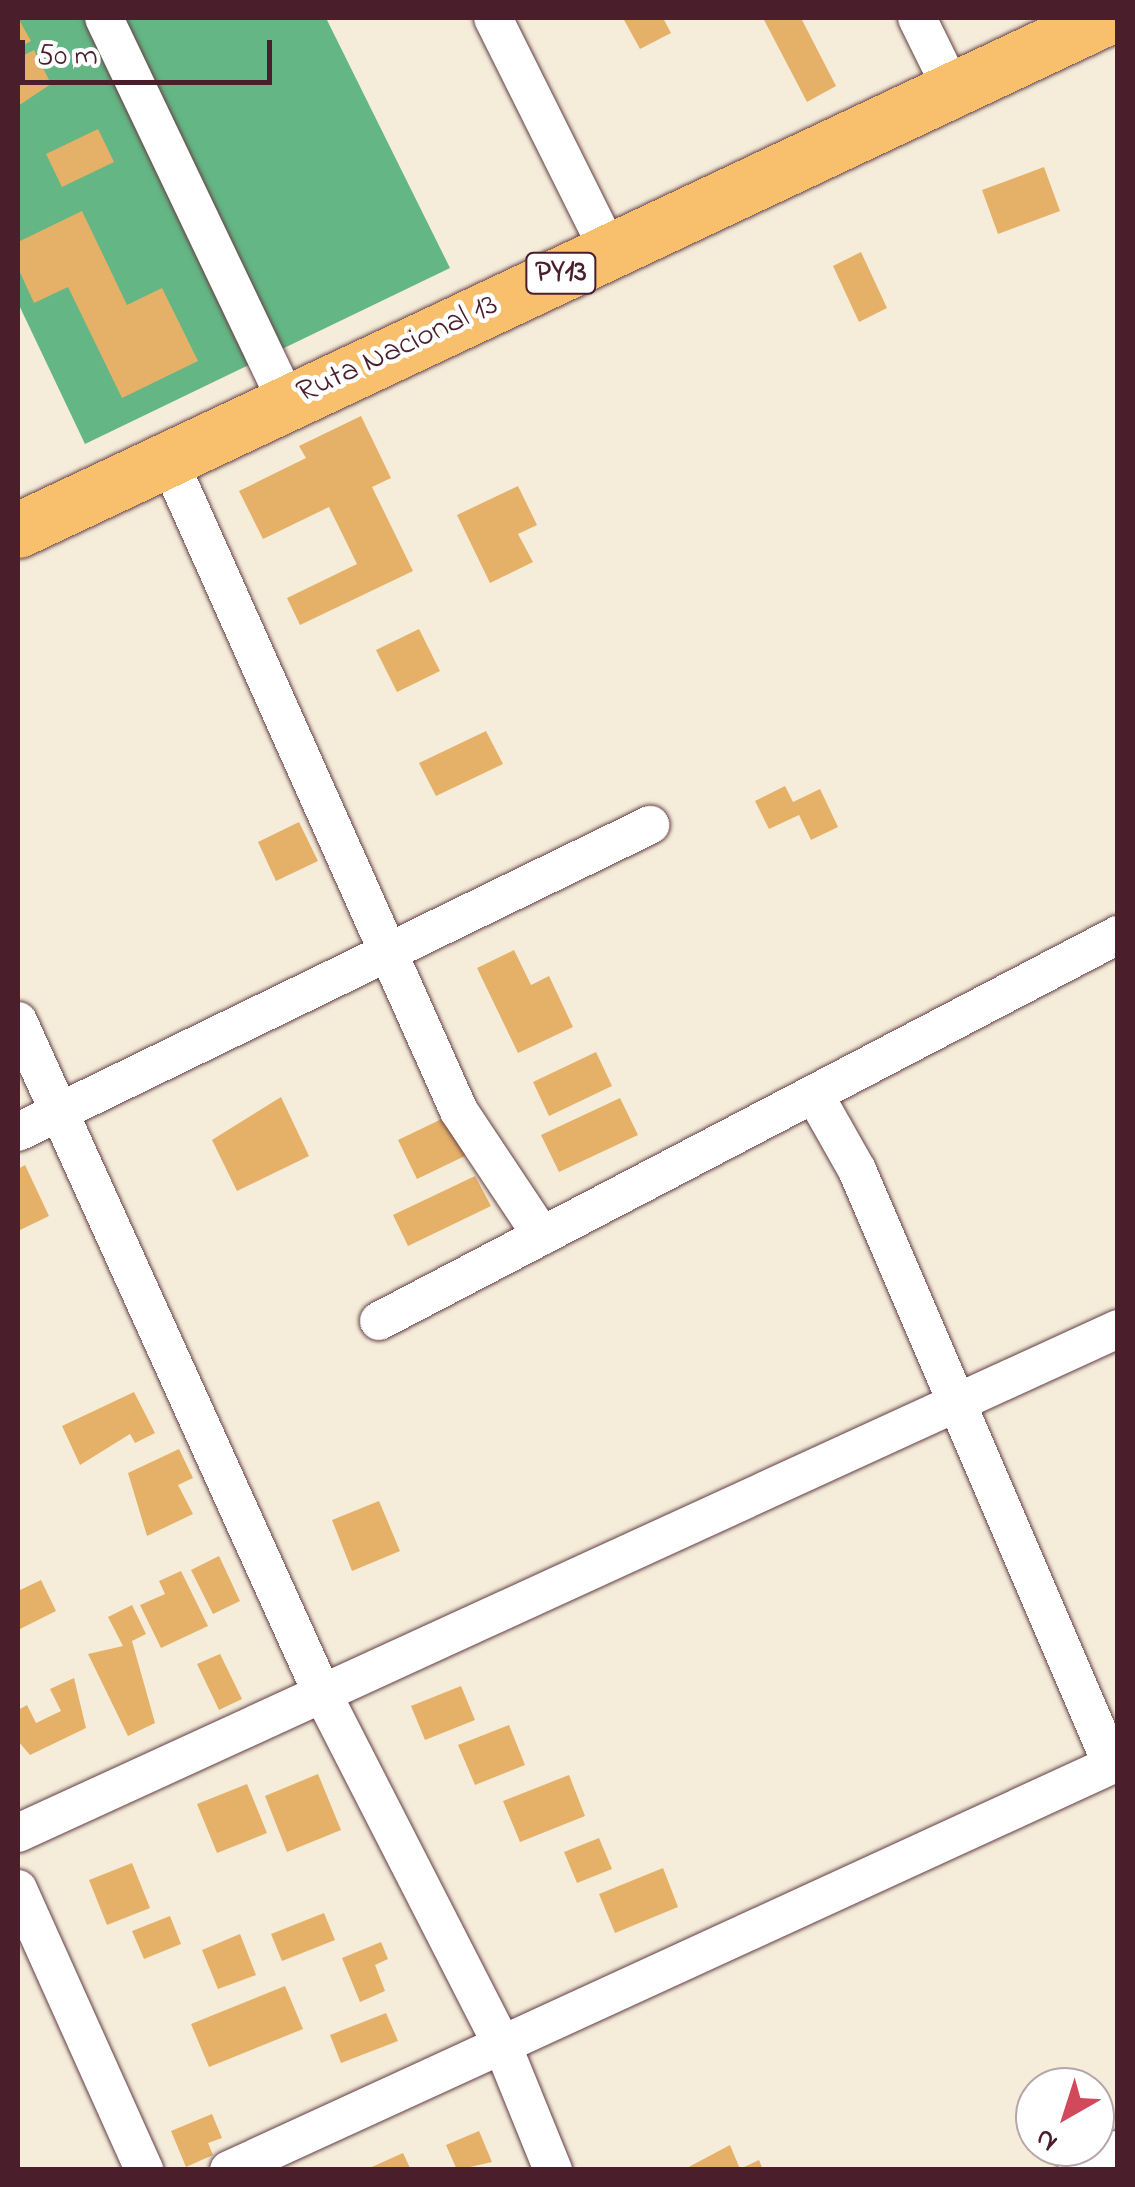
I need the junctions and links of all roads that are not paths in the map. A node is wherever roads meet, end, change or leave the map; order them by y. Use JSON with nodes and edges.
{"nodes":[{"id":1,"x":104,"y":18,"type":"edge"},
{"id":2,"x":493,"y":18,"type":"edge"},
{"id":3,"x":917,"y":18,"type":"edge"},
{"id":4,"x":1105,"y":18,"type":"edge"},
{"id":5,"x":952,"y":89,"type":"junction"},
{"id":6,"x":608,"y":251,"type":"junction"},
{"id":7,"x":288,"y":402,"type":"junction"},
{"id":8,"x":168,"y":459,"type":"junction"},
{"id":9,"x":18,"y":530,"type":"edge"},
{"id":10,"x":650,"y":825,"type":"dead end"},
{"id":11,"x":1118,"y":935,"type":"edge"},
{"id":12,"x":386,"y":948,"type":"junction"},
{"id":13,"x":18,"y":1021,"type":"edge"},
{"id":14,"x":814,"y":1094,"type":"junction"},
{"id":15,"x":57,"y":1114,"type":"junction"},
{"id":16,"x":18,"y":1132,"type":"edge"},
{"id":17,"x":542,"y":1236,"type":"junction"},
{"id":18,"x":379,"y":1321,"type":"dead end"},
{"id":19,"x":1118,"y":1329,"type":"edge"},
{"id":20,"x":956,"y":1402,"type":"junction"},
{"id":21,"x":320,"y":1689,"type":"junction"},
{"id":22,"x":1115,"y":1764,"type":"edge"},
{"id":23,"x":18,"y":1833,"type":"edge"},
{"id":24,"x":18,"y":1889,"type":"edge"},
{"id":25,"x":502,"y":2042,"type":"junction"},
{"id":26,"x":1118,"y":2150,"type":"edge"},
{"id":27,"x":144,"y":2170,"type":"edge"},
{"id":28,"x":229,"y":2170,"type":"edge"},
{"id":29,"x":554,"y":2170,"type":"edge"},
{"id":30,"x":1077,"y":2170,"type":"edge"}],
"edges":[{"from":1,"to":7,"type":"street"},
{"from":2,"to":6,"type":"street"},
{"from":3,"to":5,"type":"street"},
{"from":4,"to":5,"type":"highway","name":"Ruta Nacional 13","number":"PY13"},
{"from":5,"to":6,"type":"highway","name":"Ruta Nacional 13","number":"PY13"},
{"from":6,"to":7,"type":"highway","name":"Ruta Nacional 13","number":"PY13"},
{"from":7,"to":8,"type":"highway","name":"Ruta Nacional 13","number":"PY13"},
{"from":8,"to":9,"type":"highway","name":"Ruta Nacional 13","number":"PY13"},
{"from":8,"to":12,"type":"street"},
{"from":10,"to":12,"type":"street"},
{"from":11,"to":14,"type":"street"},
{"from":12,"to":15,"type":"street"},
{"from":12,"to":17,"type":"street"},
{"from":13,"to":15,"type":"street"},
{"from":14,"to":17,"type":"street"},
{"from":14,"to":20,"type":"street"},
{"from":15,"to":16,"type":"street"},
{"from":15,"to":21,"type":"street"},
{"from":17,"to":18,"type":"street"},
{"from":19,"to":20,"type":"street"},
{"from":20,"to":21,"type":"street"},
{"from":20,"to":22,"type":"street"},
{"from":21,"to":23,"type":"street"},
{"from":21,"to":25,"type":"street"},
{"from":22,"to":25,"type":"street"},
{"from":24,"to":27,"type":"street"},
{"from":25,"to":28,"type":"street"},
{"from":25,"to":29,"type":"street"},
{"from":26,"to":30,"type":"street"}]}
